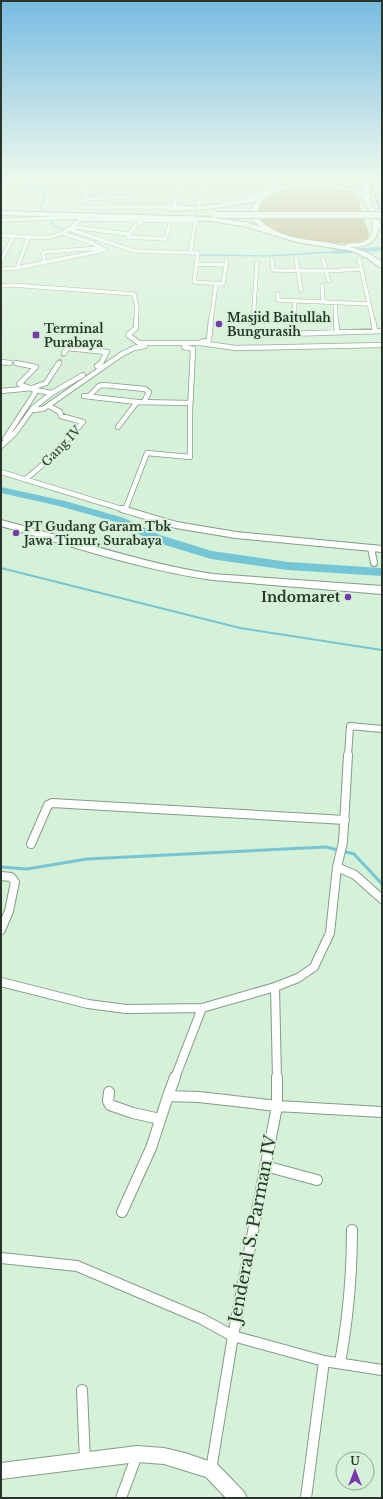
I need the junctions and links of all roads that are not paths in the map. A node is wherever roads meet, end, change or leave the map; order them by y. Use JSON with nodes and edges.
{"nodes":[{"id":1,"x":8,"y":247,"type":"edge"},
{"id":2,"x":24,"y":247,"type":"edge"},
{"id":3,"x":121,"y":247,"type":"edge"},
{"id":4,"x":191,"y":247,"type":"edge"},
{"id":5,"x":335,"y":247,"type":"edge"},
{"id":6,"x":105,"y":248,"type":"joint"},
{"id":7,"x":190,"y":253,"type":"junction"},
{"id":8,"x":296,"y":258,"type":"dead end"},
{"id":9,"x":272,"y":259,"type":"dead end"},
{"id":10,"x":323,"y":259,"type":"dead end"},
{"id":11,"x":359,"y":259,"type":"dead end"},
{"id":12,"x":227,"y":260,"type":"dead end"},
{"id":13,"x":1,"y":261,"type":"edge"},
{"id":14,"x":45,"y":263,"type":"junction"},
{"id":15,"x":257,"y":263,"type":"dead end"},
{"id":16,"x":196,"y":264,"type":"junction"},
{"id":17,"x":226,"y":266,"type":"junction"},
{"id":18,"x":382,"y":267,"type":"edge"},
{"id":19,"x":17,"y":268,"type":"junction"},
{"id":20,"x":1,"y":269,"type":"edge"},
{"id":21,"x":325,"y":269,"type":"junction"},
{"id":22,"x":361,"y":269,"type":"junction"},
{"id":23,"x":299,"y":270,"type":"junction"},
{"id":24,"x":328,"y":281,"type":"dead end"},
{"id":25,"x":216,"y":284,"type":"junction"},
{"id":26,"x":322,"y":285,"type":"dead end"},
{"id":27,"x":1,"y":286,"type":"edge"},
{"id":28,"x":301,"y":290,"type":"dead end"},
{"id":29,"x":278,"y":294,"type":"dead end"},
{"id":30,"x":295,"y":301,"type":"junction"},
{"id":31,"x":323,"y":302,"type":"junction"},
{"id":32,"x":334,"y":303,"type":"junction"},
{"id":33,"x":369,"y":304,"type":"junction"},
{"id":34,"x":337,"y":331,"type":"dead end"},
{"id":35,"x":375,"y":331,"type":"junction"},
{"id":36,"x":382,"y":331,"type":"edge"},
{"id":37,"x":293,"y":334,"type":"junction"},
{"id":38,"x":200,"y":343,"type":"junction"},
{"id":39,"x":169,"y":345,"type":"junction"},
{"id":40,"x":382,"y":345,"type":"edge"},
{"id":41,"x":64,"y":353,"type":"dead end"},
{"id":42,"x":1,"y":362,"type":"edge"},
{"id":43,"x":10,"y":363,"type":"dead end"},
{"id":44,"x":58,"y":363,"type":"tunnel mouth"},
{"id":45,"x":16,"y":364,"type":"dead end"},
{"id":46,"x":33,"y":389,"type":"junction"},
{"id":47,"x":1,"y":391,"type":"edge"},
{"id":48,"x":52,"y":393,"type":"junction"},
{"id":49,"x":137,"y":402,"type":"junction"},
{"id":50,"x":144,"y":402,"type":"junction"},
{"id":51,"x":190,"y":403,"type":"junction"},
{"id":52,"x":48,"y":406,"type":"junction"},
{"id":53,"x":32,"y":410,"type":"junction"},
{"id":54,"x":118,"y":427,"type":"dead end"},
{"id":55,"x":1,"y":445,"type":"edge"},
{"id":56,"x":1,"y":472,"type":"edge"},
{"id":57,"x":26,"y":479,"type":"junction"},
{"id":58,"x":125,"y":510,"type":"junction"},
{"id":59,"x":1,"y":523,"type":"edge"},
{"id":60,"x":371,"y":548,"type":"junction"},
{"id":61,"x":382,"y":549,"type":"edge"},
{"id":62,"x":374,"y":564,"type":"dead end"},
{"id":63,"x":382,"y":590,"type":"edge"},
{"id":64,"x":382,"y":729,"type":"edge"},
{"id":65,"x":345,"y":820,"type":"junction"},
{"id":66,"x":30,"y":844,"type":"dead end"},
{"id":67,"x":339,"y":862,"type":"junction"},
{"id":68,"x":1,"y":876,"type":"edge"},
{"id":69,"x":382,"y":899,"type":"edge"},
{"id":70,"x":1,"y":930,"type":"edge"},
{"id":71,"x":1,"y":982,"type":"edge"},
{"id":72,"x":275,"y":987,"type":"junction"},
{"id":73,"x":202,"y":1008,"type":"junction"},
{"id":74,"x":109,"y":1092,"type":"dead end"},
{"id":75,"x":168,"y":1096,"type":"junction"},
{"id":76,"x":277,"y":1106,"type":"junction"},
{"id":77,"x":382,"y":1112,"type":"edge"},
{"id":78,"x":160,"y":1119,"type":"junction"},
{"id":79,"x":265,"y":1166,"type":"junction"},
{"id":80,"x":317,"y":1180,"type":"dead end"},
{"id":81,"x":122,"y":1212,"type":"dead end"},
{"id":82,"x":352,"y":1230,"type":"dead end"},
{"id":83,"x":1,"y":1258,"type":"edge"},
{"id":84,"x":233,"y":1336,"type":"junction"},
{"id":85,"x":324,"y":1361,"type":"junction"},
{"id":86,"x":340,"y":1363,"type":"junction"},
{"id":87,"x":382,"y":1370,"type":"edge"},
{"id":88,"x":82,"y":1390,"type":"dead end"},
{"id":89,"x":137,"y":1454,"type":"junction"},
{"id":90,"x":85,"y":1461,"type":"junction"},
{"id":91,"x":211,"y":1470,"type":"junction"},
{"id":92,"x":1,"y":1471,"type":"edge"},
{"id":93,"x":121,"y":1498,"type":"edge"},
{"id":94,"x":238,"y":1498,"type":"edge"},
{"id":95,"x":306,"y":1498,"type":"edge"}],
"edges":[{"from":1,"to":13,"type":"street"},
{"from":2,"to":19,"type":"street"},
{"from":3,"to":7,"type":"street"},
{"from":4,"to":7,"type":"street"},
{"from":5,"to":18,"type":"highway"},
{"from":6,"to":14,"type":"street"},
{"from":6,"to":14,"type":"street"},
{"from":7,"to":16,"type":"street"},
{"from":8,"to":23,"type":"street"},
{"from":9,"to":23,"type":"street"},
{"from":10,"to":21,"type":"street"},
{"from":11,"to":22,"type":"street"},
{"from":12,"to":17,"type":"street"},
{"from":14,"to":19,"type":"street"},
{"from":15,"to":37,"type":"street"},
{"from":16,"to":17,"type":"street"},
{"from":16,"to":25,"type":"street"},
{"from":17,"to":25,"type":"street"},
{"from":19,"to":20,"type":"street"},
{"from":21,"to":22,"type":"street"},
{"from":21,"to":23,"type":"street"},
{"from":21,"to":24,"type":"street"},
{"from":22,"to":33,"type":"street"},
{"from":23,"to":28,"type":"street"},
{"from":25,"to":38,"type":"street"},
{"from":26,"to":31,"type":"street"},
{"from":27,"to":39,"type":"street"},
{"from":29,"to":30,"type":"street"},
{"from":30,"to":31,"type":"street"},
{"from":30,"to":37,"type":"street"},
{"from":31,"to":32,"type":"street"},
{"from":32,"to":33,"type":"street"},
{"from":32,"to":34,"type":"street"},
{"from":33,"to":35,"type":"street"},
{"from":35,"to":36,"type":"street"},
{"from":35,"to":37,"type":"street"},
{"from":38,"to":39,"type":"street"},
{"from":38,"to":40,"type":"street"},
{"from":39,"to":51,"type":"street"},
{"from":39,"to":52,"type":"street"},
{"from":41,"to":48,"type":"street"},
{"from":42,"to":43,"type":"street"},
{"from":44,"to":46,"type":"street"},
{"from":45,"to":46,"type":"street"},
{"from":46,"to":47,"type":"street"},
{"from":46,"to":48,"type":"street"},
{"from":46,"to":55,"type":"street"},
{"from":48,"to":53,"type":"street"},
{"from":49,"to":50,"type":"street"},
{"from":49,"to":50,"type":"street"},
{"from":49,"to":54,"type":"street"},
{"from":50,"to":51,"type":"street"},
{"from":51,"to":58,"type":"street"},
{"from":52,"to":53,"type":"street"},
{"from":52,"to":57,"type":"street","name":"Gang IV"},
{"from":53,"to":55,"type":"street"},
{"from":56,"to":57,"type":"street"},
{"from":57,"to":58,"type":"street"},
{"from":58,"to":60,"type":"street"},
{"from":59,"to":63,"type":"highway"},
{"from":60,"to":61,"type":"street"},
{"from":60,"to":62,"type":"street"},
{"from":64,"to":65,"type":"street"},
{"from":65,"to":66,"type":"street"},
{"from":65,"to":67,"type":"street"},
{"from":67,"to":69,"type":"street"},
{"from":67,"to":72,"type":"street"},
{"from":68,"to":70,"type":"street"},
{"from":71,"to":73,"type":"street"},
{"from":72,"to":73,"type":"street"},
{"from":72,"to":76,"type":"street","name":"Jenderal S. Parman IV"},
{"from":73,"to":75,"type":"street"},
{"from":74,"to":78,"type":"street"},
{"from":75,"to":76,"type":"street"},
{"from":75,"to":78,"type":"street"},
{"from":76,"to":77,"type":"street"},
{"from":76,"to":79,"type":"street","name":"Jenderal S. Parman IV"},
{"from":78,"to":81,"type":"street"},
{"from":79,"to":80,"type":"street"},
{"from":79,"to":84,"type":"street","name":"Jenderal S. Parman IV"},
{"from":82,"to":86,"type":"street"},
{"from":83,"to":84,"type":"street"},
{"from":84,"to":85,"type":"street"},
{"from":84,"to":91,"type":"street","name":"Jenderal S. Parman IV"},
{"from":85,"to":86,"type":"street"},
{"from":85,"to":95,"type":"street"},
{"from":86,"to":87,"type":"street"},
{"from":88,"to":90,"type":"street"},
{"from":89,"to":90,"type":"street"},
{"from":89,"to":91,"type":"street"},
{"from":89,"to":93,"type":"street"},
{"from":90,"to":92,"type":"street"},
{"from":91,"to":94,"type":"street"}]}
